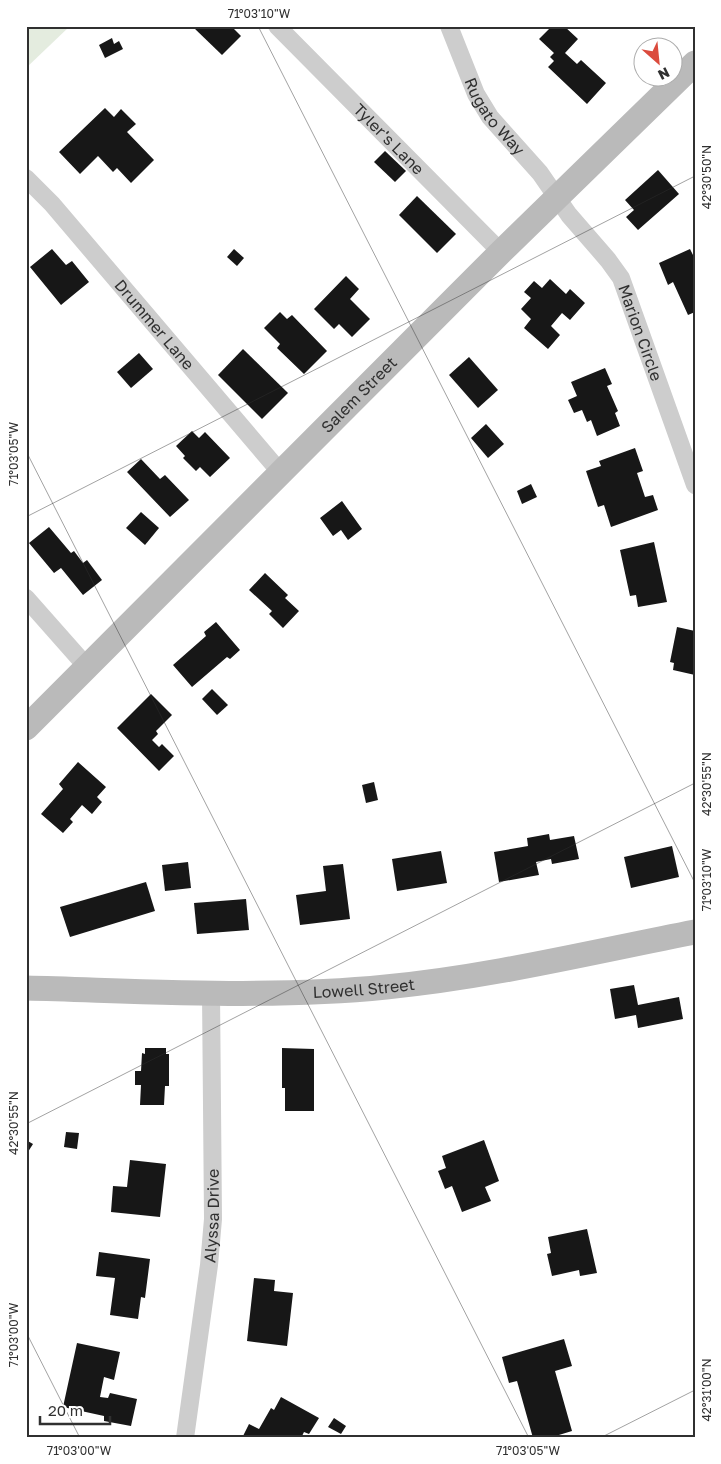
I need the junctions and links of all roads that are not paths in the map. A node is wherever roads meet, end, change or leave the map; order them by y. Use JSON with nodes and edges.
{"nodes":[{"id":1,"x":277,"y":26,"type":"edge"},
{"id":2,"x":449,"y":26,"type":"edge"},
{"id":3,"x":695,"y":63,"type":"edge"},
{"id":4,"x":26,"y":178,"type":"edge"},
{"id":5,"x":557,"y":197,"type":"junction"},
{"id":6,"x":501,"y":252,"type":"junction"},
{"id":7,"x":281,"y":473,"type":"junction"},
{"id":8,"x":695,"y":485,"type":"edge"},
{"id":9,"x":26,"y":598,"type":"edge"},
{"id":10,"x":87,"y":666,"type":"junction"},
{"id":11,"x":26,"y":728,"type":"edge"},
{"id":12,"x":695,"y":932,"type":"edge"},
{"id":13,"x":26,"y":988,"type":"edge"},
{"id":14,"x":211,"y":992,"type":"junction"},
{"id":15,"x":185,"y":1438,"type":"edge"}],
"edges":[{"from":1,"to":6,"type":"street","name":"Tyler's Lane"},
{"from":2,"to":5,"type":"street","name":"Rugato Way"},
{"from":3,"to":5,"type":"main road","name":"Salem Street"},
{"from":4,"to":7,"type":"street","name":"Drummer Lane"},
{"from":5,"to":6,"type":"main road","name":"Salem Street"},
{"from":5,"to":8,"type":"street","name":"Marion Circle"},
{"from":6,"to":7,"type":"main road","name":"Salem Street"},
{"from":7,"to":10,"type":"main road","name":"Salem Street"},
{"from":9,"to":10,"type":"street"},
{"from":10,"to":11,"type":"main road","name":"Salem Street"},
{"from":12,"to":14,"type":"main road","name":"Lowell Street"},
{"from":13,"to":14,"type":"main road","name":"Lowell Street"},
{"from":14,"to":15,"type":"street","name":"Alyssa Drive"}]}
